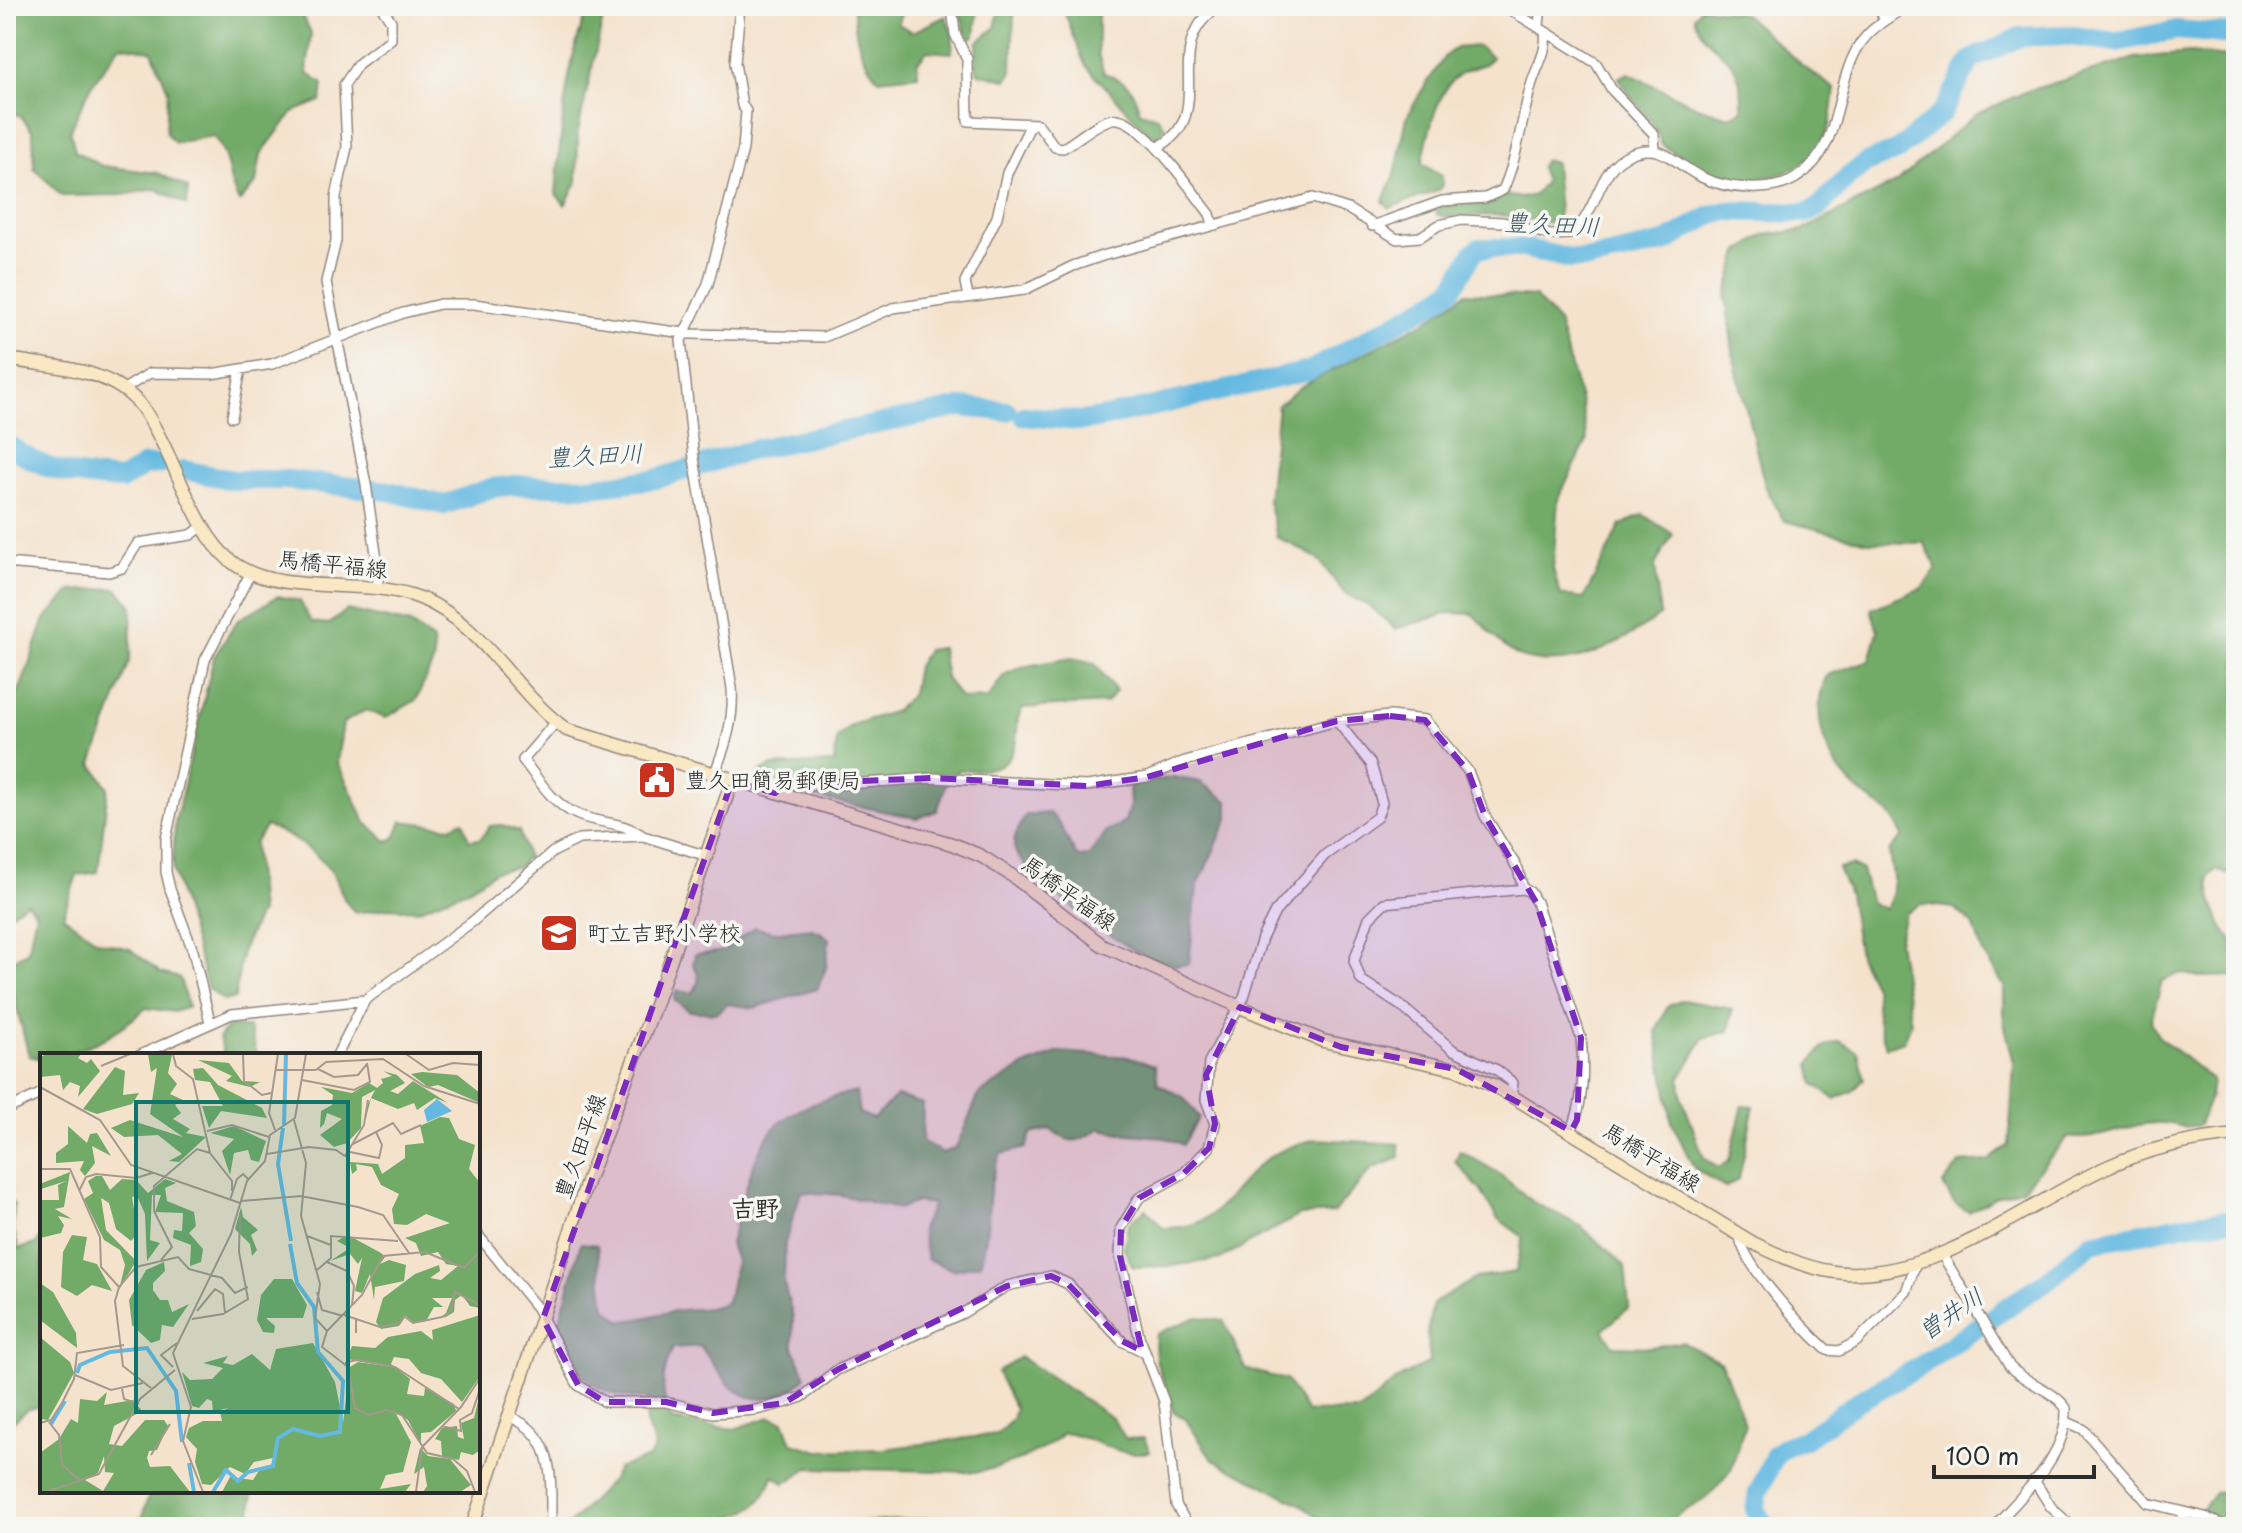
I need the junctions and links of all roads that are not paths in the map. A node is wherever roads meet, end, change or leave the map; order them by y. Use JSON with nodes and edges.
{"nodes":[{"id":1,"x":381,"y":6,"type":"edge"},
{"id":2,"x":740,"y":6,"type":"edge"},
{"id":3,"x":952,"y":6,"type":"edge"},
{"id":4,"x":1220,"y":6,"type":"edge"},
{"id":5,"x":1504,"y":6,"type":"edge"},
{"id":6,"x":1541,"y":6,"type":"edge"},
{"id":7,"x":1878,"y":6,"type":"edge"},
{"id":8,"x":1908,"y":6,"type":"edge"},
{"id":9,"x":1885,"y":20,"type":"junction"},
{"id":10,"x":1542,"y":28,"type":"junction"},
{"id":11,"x":1031,"y":124,"type":"junction"},
{"id":12,"x":1157,"y":148,"type":"junction"},
{"id":13,"x":1655,"y":150,"type":"junction"},
{"id":14,"x":1213,"y":224,"type":"junction"},
{"id":15,"x":1372,"y":226,"type":"junction"},
{"id":16,"x":968,"y":297,"type":"junction"},
{"id":17,"x":684,"y":332,"type":"junction"},
{"id":18,"x":338,"y":340,"type":"junction"},
{"id":19,"x":6,"y":359,"type":"edge"},
{"id":20,"x":241,"y":369,"type":"junction"},
{"id":21,"x":124,"y":389,"type":"junction"},
{"id":22,"x":232,"y":417,"type":"dead end"},
{"id":23,"x":203,"y":526,"type":"junction"},
{"id":24,"x":6,"y":563,"type":"edge"},
{"id":25,"x":251,"y":572,"type":"junction"},
{"id":26,"x":377,"y":586,"type":"junction"},
{"id":27,"x":1337,"y":721,"type":"junction"},
{"id":28,"x":556,"y":722,"type":"junction"},
{"id":29,"x":714,"y":775,"type":"junction"},
{"id":30,"x":732,"y":781,"type":"junction"},
{"id":31,"x":775,"y":793,"type":"junction"},
{"id":32,"x":643,"y":836,"type":"junction"},
{"id":33,"x":707,"y":856,"type":"junction"},
{"id":34,"x":1523,"y":889,"type":"junction"},
{"id":35,"x":365,"y":1000,"type":"junction"},
{"id":36,"x":1240,"y":1007,"type":"junction"},
{"id":37,"x":210,"y":1022,"type":"junction"},
{"id":38,"x":144,"y":1053,"type":"edge"},
{"id":39,"x":338,"y":1053,"type":"edge"},
{"id":40,"x":40,"y":1094,"type":"edge"},
{"id":41,"x":1511,"y":1095,"type":"junction"},
{"id":42,"x":6,"y":1110,"type":"edge"},
{"id":43,"x":1571,"y":1131,"type":"junction"},
{"id":44,"x":2236,"y":1135,"type":"edge"},
{"id":45,"x":1740,"y":1235,"type":"junction"},
{"id":46,"x":480,"y":1238,"type":"edge"},
{"id":47,"x":1941,"y":1253,"type":"junction"},
{"id":48,"x":1916,"y":1263,"type":"junction"},
{"id":49,"x":543,"y":1319,"type":"junction"},
{"id":50,"x":1142,"y":1351,"type":"junction"},
{"id":51,"x":510,"y":1417,"type":"junction"},
{"id":52,"x":2067,"y":1422,"type":"junction"},
{"id":53,"x":2034,"y":1480,"type":"junction"},
{"id":54,"x":2183,"y":1513,"type":"junction"},
{"id":55,"x":472,"y":1527,"type":"edge"},
{"id":56,"x":551,"y":1527,"type":"edge"},
{"id":57,"x":1189,"y":1527,"type":"edge"},
{"id":58,"x":1994,"y":1527,"type":"edge"},
{"id":59,"x":2072,"y":1527,"type":"edge"},
{"id":60,"x":2180,"y":1527,"type":"edge"},
{"id":61,"x":2226,"y":1527,"type":"edge"}],
"edges":[{"from":1,"to":18,"type":"street"},
{"from":2,"to":17,"type":"street"},
{"from":3,"to":11,"type":"street"},
{"from":4,"to":12,"type":"street"},
{"from":5,"to":10,"type":"street"},
{"from":6,"to":10,"type":"street"},
{"from":7,"to":9,"type":"street"},
{"from":8,"to":9,"type":"street"},
{"from":9,"to":13,"type":"street"},
{"from":10,"to":13,"type":"street"},
{"from":10,"to":15,"type":"street"},
{"from":11,"to":12,"type":"street"},
{"from":11,"to":16,"type":"street"},
{"from":12,"to":14,"type":"street"},
{"from":13,"to":15,"type":"street"},
{"from":14,"to":15,"type":"street"},
{"from":14,"to":16,"type":"street"},
{"from":16,"to":17,"type":"street"},
{"from":17,"to":18,"type":"street"},
{"from":17,"to":29,"type":"street"},
{"from":18,"to":20,"type":"street"},
{"from":18,"to":26,"type":"street"},
{"from":19,"to":21,"type":"main road","name":"馬橋平福線"},
{"from":20,"to":21,"type":"street"},
{"from":20,"to":22,"type":"street"},
{"from":21,"to":23,"type":"main road","name":"馬橋平福線"},
{"from":23,"to":24,"type":"street"},
{"from":23,"to":25,"type":"main road","name":"馬橋平福線"},
{"from":25,"to":26,"type":"main road","name":"馬橋平福線"},
{"from":25,"to":37,"type":"street"},
{"from":26,"to":28,"type":"main road","name":"馬橋平福線"},
{"from":27,"to":31,"type":"street"},
{"from":27,"to":34,"type":"street"},
{"from":27,"to":36,"type":"street"},
{"from":28,"to":29,"type":"main road","name":"馬橋平福線"},
{"from":28,"to":32,"type":"street"},
{"from":29,"to":30,"type":"main road","name":"馬橋平福線"},
{"from":30,"to":31,"type":"main road","name":"馬橋平福線"},
{"from":30,"to":33,"type":"main road","name":"豊久田平線"},
{"from":31,"to":36,"type":"main road","name":"馬橋平福線"},
{"from":32,"to":33,"type":"street"},
{"from":32,"to":35,"type":"street"},
{"from":33,"to":49,"type":"main road","name":"豊久田平線"},
{"from":34,"to":41,"type":"street"},
{"from":34,"to":43,"type":"street"},
{"from":35,"to":37,"type":"street"},
{"from":35,"to":39,"type":"street"},
{"from":36,"to":41,"type":"main road","name":"馬橋平福線"},
{"from":36,"to":50,"type":"street"},
{"from":37,"to":38,"type":"street"},
{"from":40,"to":42,"type":"street"},
{"from":41,"to":43,"type":"main road","name":"馬橋平福線"},
{"from":43,"to":45,"type":"main road","name":"馬橋平福線"},
{"from":44,"to":47,"type":"main road","name":"馬橋平福線"},
{"from":45,"to":48,"type":"main road","name":"馬橋平福線"},
{"from":45,"to":48,"type":"street"},
{"from":46,"to":49,"type":"street"},
{"from":47,"to":48,"type":"main road","name":"馬橋平福線"},
{"from":47,"to":52,"type":"street"},
{"from":49,"to":50,"type":"street"},
{"from":49,"to":51,"type":"main road","name":"豊久田平線"},
{"from":50,"to":57,"type":"street"},
{"from":51,"to":55,"type":"main road","name":"豊久田平線"},
{"from":51,"to":56,"type":"street"},
{"from":52,"to":53,"type":"street"},
{"from":52,"to":54,"type":"street"},
{"from":53,"to":58,"type":"street"},
{"from":53,"to":59,"type":"street"},
{"from":54,"to":60,"type":"street"},
{"from":54,"to":61,"type":"street"}]}
